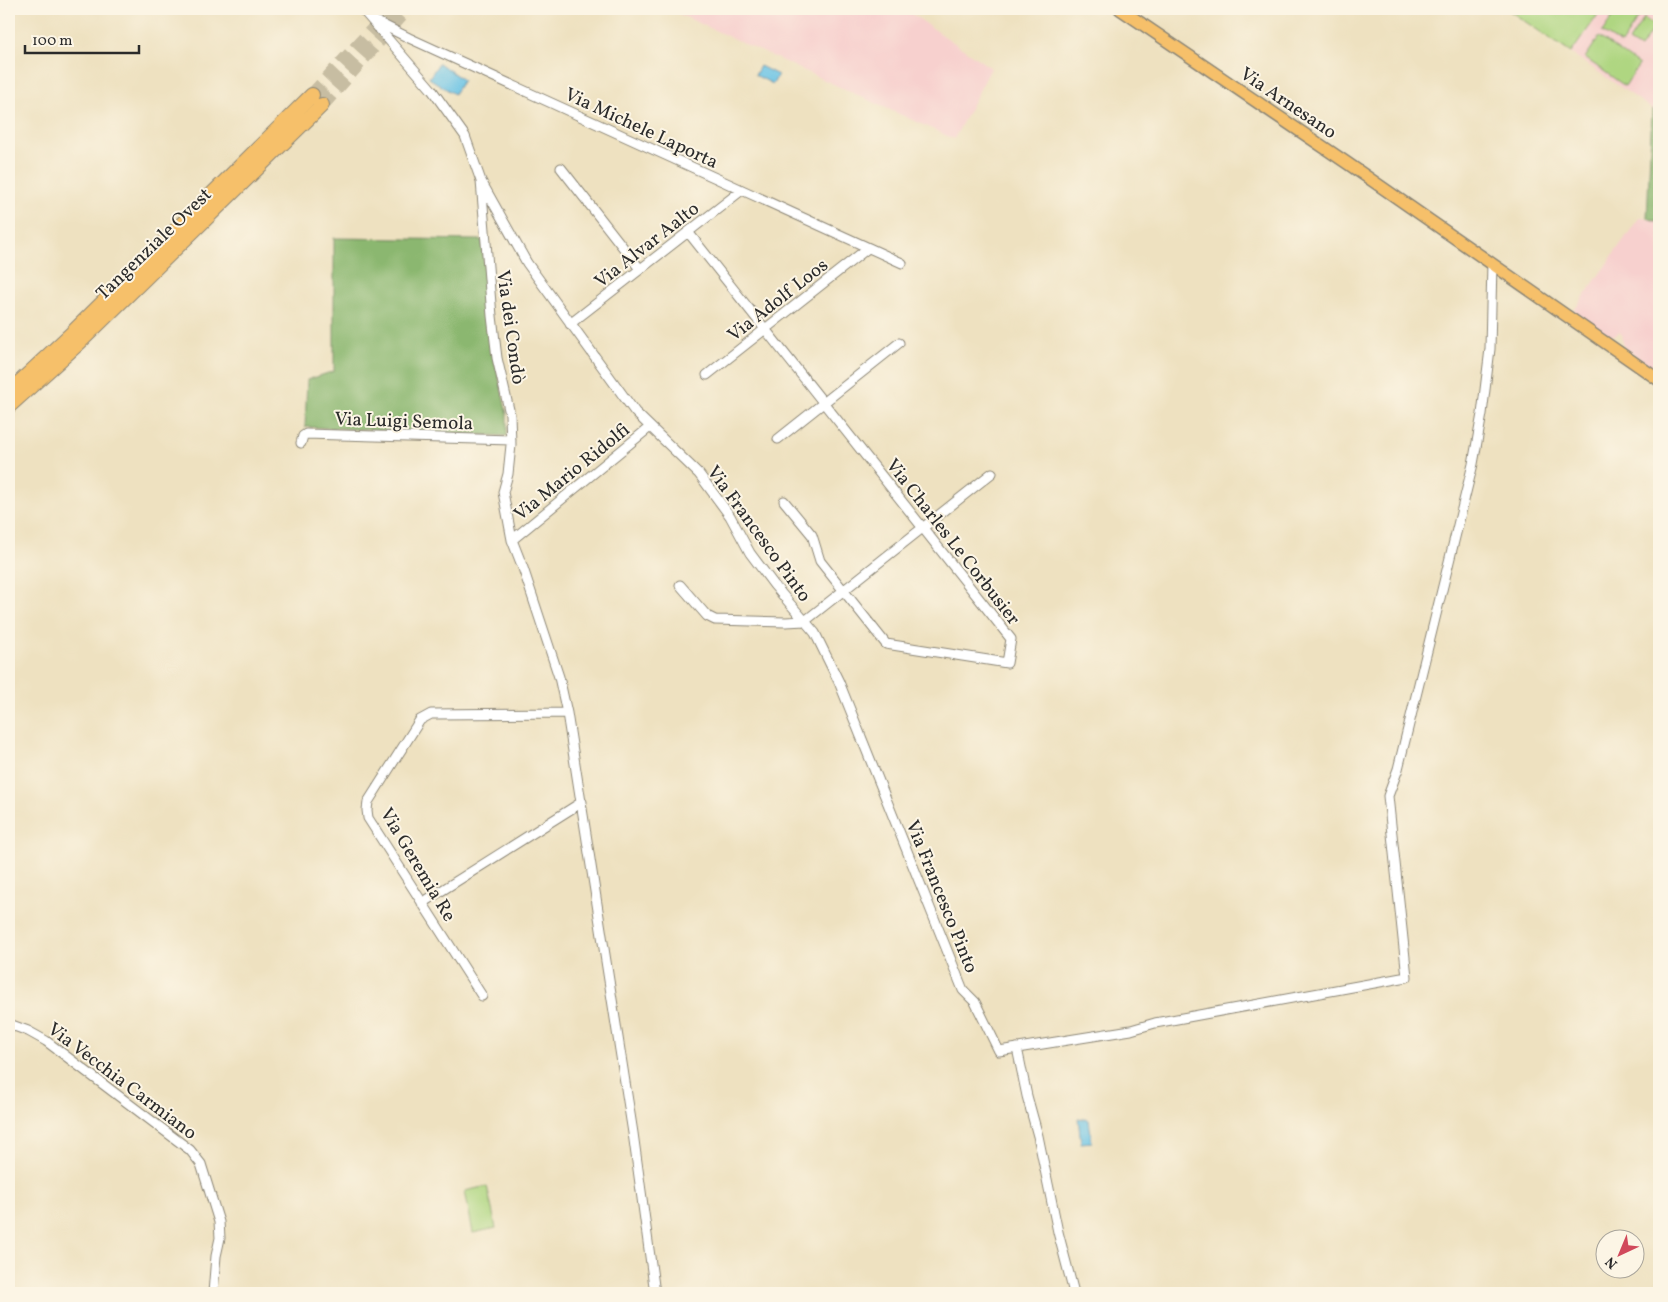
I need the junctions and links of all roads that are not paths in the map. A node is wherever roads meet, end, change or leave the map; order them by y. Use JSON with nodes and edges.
{"nodes":[{"id":1,"x":362,"y":9,"type":"edge"},
{"id":2,"x":1120,"y":9,"type":"edge"},
{"id":3,"x":370,"y":18,"type":"junction"},
{"id":4,"x":562,"y":168,"type":"dead end"},
{"id":5,"x":481,"y":181,"type":"junction"},
{"id":6,"x":742,"y":190,"type":"junction"},
{"id":7,"x":688,"y":232,"type":"junction"},
{"id":8,"x":868,"y":248,"type":"junction"},
{"id":9,"x":902,"y":263,"type":"dead end"},
{"id":10,"x":1492,"y":264,"type":"junction"},
{"id":11,"x":640,"y":269,"type":"junction"},
{"id":12,"x":570,"y":324,"type":"junction"},
{"id":13,"x":765,"y":329,"type":"junction"},
{"id":14,"x":899,"y":343,"type":"dead end"},
{"id":15,"x":707,"y":375,"type":"dead end"},
{"id":16,"x":1659,"y":380,"type":"edge"},
{"id":17,"x":9,"y":392,"type":"edge"},
{"id":18,"x":824,"y":403,"type":"junction"},
{"id":19,"x":9,"y":406,"type":"edge"},
{"id":20,"x":650,"y":427,"type":"junction"},
{"id":21,"x":778,"y":439,"type":"dead end"},
{"id":22,"x":511,"y":440,"type":"junction"},
{"id":23,"x":301,"y":443,"type":"dead end"},
{"id":24,"x":992,"y":473,"type":"dead end"},
{"id":25,"x":784,"y":501,"type":"dead end"},
{"id":26,"x":923,"y":528,"type":"junction"},
{"id":27,"x":512,"y":540,"type":"junction"},
{"id":28,"x":680,"y":585,"type":"dead end"},
{"id":29,"x":844,"y":591,"type":"junction"},
{"id":30,"x":805,"y":621,"type":"junction"},
{"id":31,"x":567,"y":713,"type":"junction"},
{"id":32,"x":582,"y":802,"type":"junction"},
{"id":33,"x":422,"y":903,"type":"junction"},
{"id":34,"x":482,"y":996,"type":"dead end"},
{"id":35,"x":9,"y":1024,"type":"edge"},
{"id":36,"x":1017,"y":1048,"type":"junction"},
{"id":37,"x":213,"y":1293,"type":"edge"},
{"id":38,"x":655,"y":1293,"type":"edge"},
{"id":39,"x":1074,"y":1293,"type":"edge"}],
"edges":[{"from":1,"to":3,"type":"street","name":"Via dei Condò"},
{"from":2,"to":10,"type":"main road","name":"Via Arnesano"},
{"from":3,"to":5,"type":"street","name":"Via dei Condò"},
{"from":3,"to":6,"type":"street","name":"Via Michele Laporta"},
{"from":4,"to":11,"type":"street"},
{"from":5,"to":12,"type":"street","name":"Via Francesco Pinto"},
{"from":5,"to":22,"type":"street","name":"Via dei Condò"},
{"from":6,"to":7,"type":"street","name":"Via Alvar Aalto"},
{"from":6,"to":8,"type":"street","name":"Via Michele Laporta"},
{"from":7,"to":11,"type":"street","name":"Via Alvar Aalto"},
{"from":7,"to":13,"type":"street","name":"Via Charles Le Corbusier"},
{"from":8,"to":9,"type":"street","name":"Via Michele Laporta"},
{"from":8,"to":13,"type":"street","name":"Via Adolf Loos"},
{"from":10,"to":16,"type":"main road","name":"Via Arnesano"},
{"from":10,"to":36,"type":"street"},
{"from":11,"to":12,"type":"street","name":"Via Alvar Aalto"},
{"from":12,"to":20,"type":"street","name":"Via Francesco Pinto"},
{"from":13,"to":15,"type":"street","name":"Via Adolf Loos"},
{"from":13,"to":18,"type":"street","name":"Via Charles Le Corbusier"},
{"from":14,"to":18,"type":"street"},
{"from":17,"to":19,"type":"highway","name":"Tangenziale Ovest"},
{"from":18,"to":21,"type":"street"},
{"from":18,"to":26,"type":"street","name":"Via Charles Le Corbusier"},
{"from":20,"to":27,"type":"street","name":"Via Mario Ridolfi"},
{"from":20,"to":30,"type":"street","name":"Via Francesco Pinto"},
{"from":22,"to":23,"type":"street","name":"Via Luigi Semola"},
{"from":22,"to":27,"type":"street","name":"Via dei Condò"},
{"from":24,"to":26,"type":"street"},
{"from":25,"to":29,"type":"street","name":"Via Charles Le Corbusier"},
{"from":26,"to":29,"type":"street"},
{"from":26,"to":29,"type":"street","name":"Via Charles Le Corbusier"},
{"from":27,"to":31,"type":"street","name":"Via dei Condò"},
{"from":28,"to":30,"type":"street"},
{"from":29,"to":30,"type":"street"},
{"from":30,"to":36,"type":"street","name":"Via Francesco Pinto"},
{"from":31,"to":32,"type":"street","name":"Via dei Condò"},
{"from":31,"to":33,"type":"street","name":"Via Geremia Re"},
{"from":32,"to":33,"type":"street"},
{"from":32,"to":38,"type":"street","name":"Via dei Condò"},
{"from":33,"to":34,"type":"street","name":"Via Geremia Re"},
{"from":35,"to":37,"type":"street","name":"Via Vecchia Carmiano"},
{"from":36,"to":39,"type":"street"}]}
